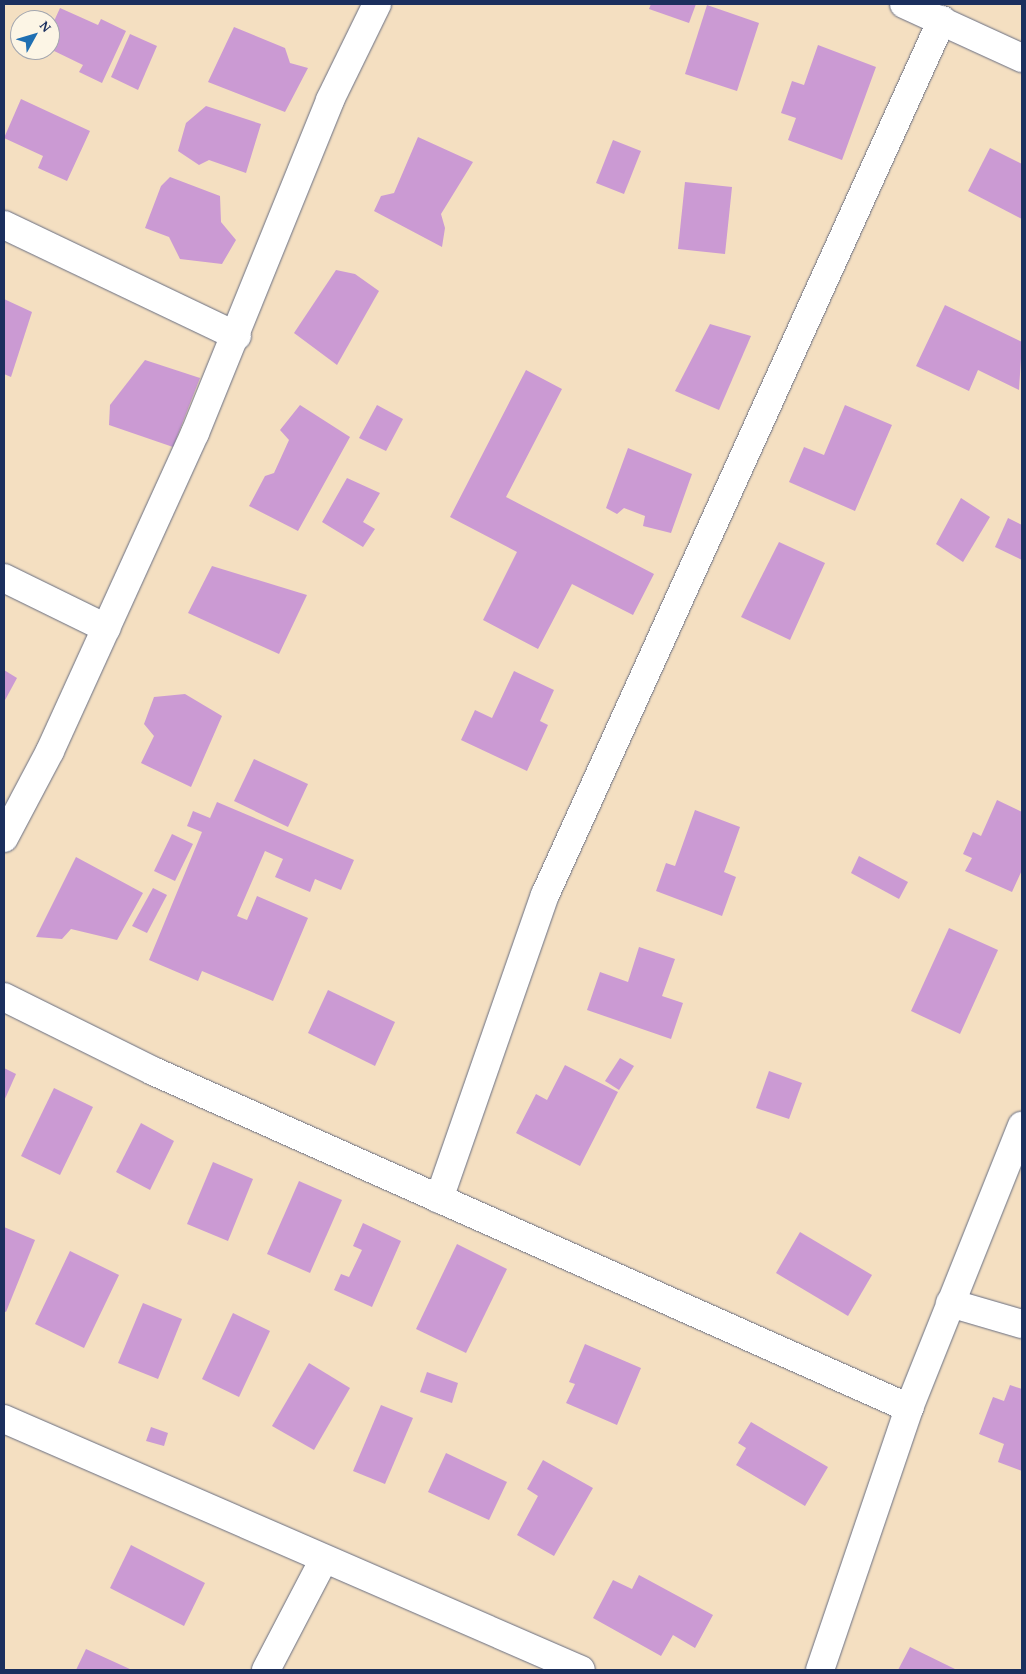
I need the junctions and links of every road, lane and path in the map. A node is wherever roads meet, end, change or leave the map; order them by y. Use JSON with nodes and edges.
{"nodes":[{"id":1,"x":377,"y":4,"type":"edge"},
{"id":2,"x":904,"y":4,"type":"edge"},
{"id":3,"x":942,"y":20,"type":"junction"},
{"id":4,"x":1022,"y":58,"type":"edge"},
{"id":5,"x":4,"y":225,"type":"edge"},
{"id":6,"x":237,"y":336,"type":"junction"},
{"id":7,"x":4,"y":578,"type":"edge"},
{"id":8,"x":106,"y":628,"type":"junction"},
{"id":9,"x":4,"y":838,"type":"edge"},
{"id":10,"x":4,"y":997,"type":"edge"},
{"id":11,"x":1022,"y":1126,"type":"edge"},
{"id":12,"x":439,"y":1199,"type":"junction"},
{"id":13,"x":950,"y":1303,"type":"junction"},
{"id":14,"x":1022,"y":1324,"type":"edge"},
{"id":15,"x":909,"y":1408,"type":"junction"},
{"id":16,"x":4,"y":1419,"type":"edge"},
{"id":17,"x":323,"y":1561,"type":"junction"},
{"id":18,"x":266,"y":1670,"type":"edge"},
{"id":19,"x":581,"y":1670,"type":"edge"},
{"id":20,"x":820,"y":1670,"type":"edge"}],
"edges":[{"from":1,"to":6,"type":"street"},
{"from":2,"to":3,"type":"street"},
{"from":3,"to":4,"type":"street"},
{"from":3,"to":12,"type":"street"},
{"from":5,"to":6,"type":"street"},
{"from":6,"to":8,"type":"street"},
{"from":7,"to":8,"type":"street"},
{"from":8,"to":9,"type":"street"},
{"from":10,"to":12,"type":"street"},
{"from":11,"to":13,"type":"street"},
{"from":12,"to":15,"type":"street"},
{"from":13,"to":14,"type":"street"},
{"from":13,"to":15,"type":"street"},
{"from":15,"to":20,"type":"street"},
{"from":16,"to":17,"type":"street"},
{"from":17,"to":18,"type":"street"},
{"from":17,"to":19,"type":"street"}]}
